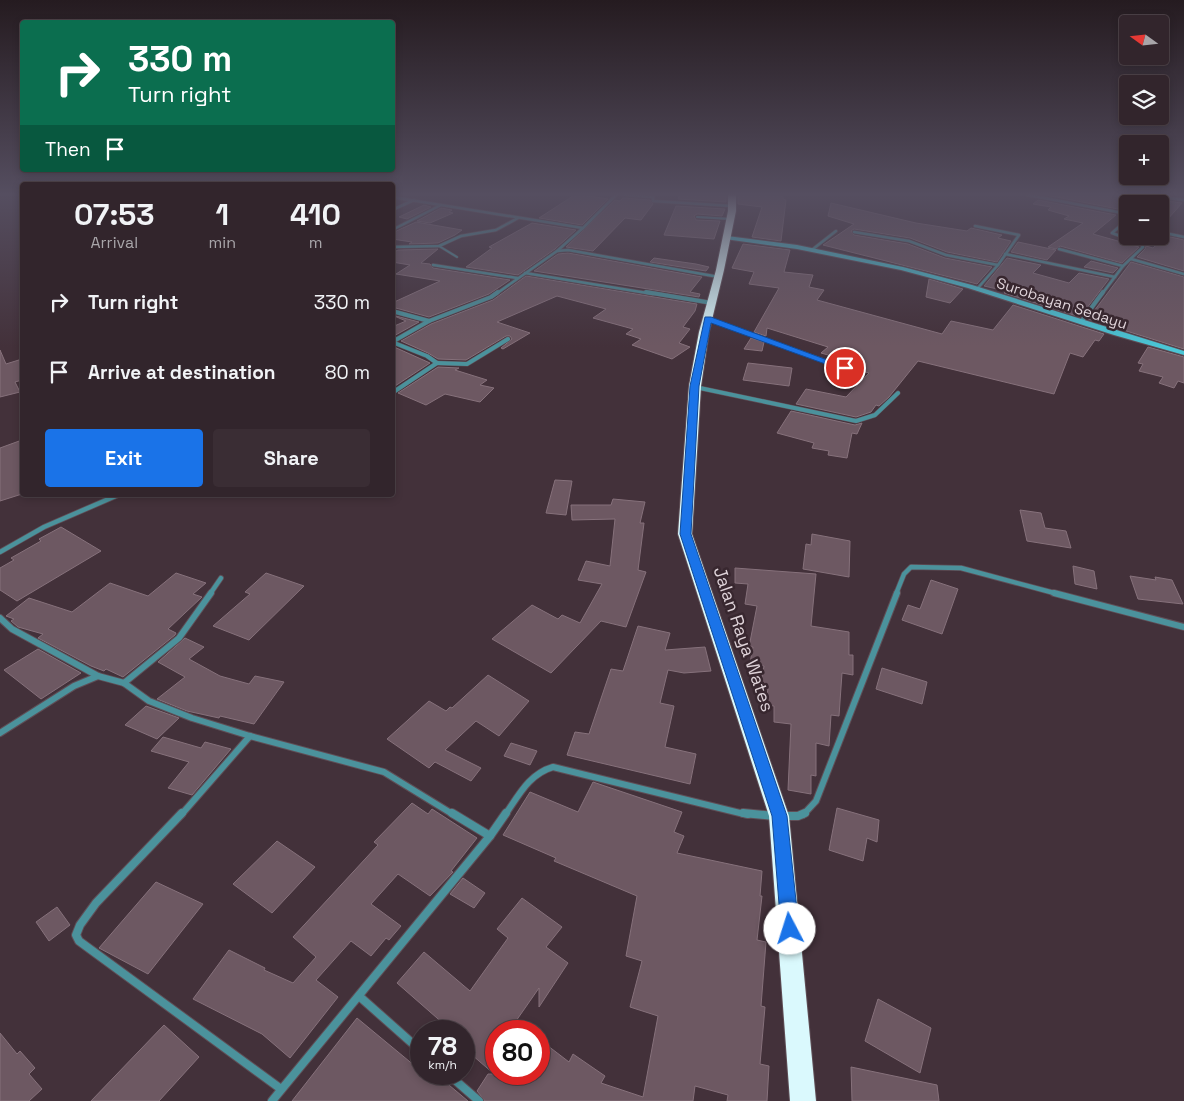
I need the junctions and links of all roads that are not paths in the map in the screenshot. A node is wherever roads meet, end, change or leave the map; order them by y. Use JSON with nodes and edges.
{"nodes":[{"id":1,"x":442,"y":244,"type":"edge"},
{"id":2,"x":564,"y":244,"type":"edge"},
{"id":3,"x":726,"y":244,"type":"edge"},
{"id":4,"x":788,"y":244,"type":"edge"},
{"id":5,"x":819,"y":244,"type":"edge"},
{"id":6,"x":919,"y":244,"type":"edge"},
{"id":7,"x":1012,"y":244,"type":"edge"},
{"id":8,"x":1140,"y":245,"type":"edge"},
{"id":9,"x":438,"y":246,"type":"junction"},
{"id":10,"x":395,"y":247,"type":"edge"},
{"id":11,"x":813,"y":249,"type":"junction"},
{"id":12,"x":1058,"y":249,"type":"dead end"},
{"id":13,"x":557,"y":251,"type":"junction"},
{"id":14,"x":1005,"y":254,"type":"junction"},
{"id":15,"x":457,"y":256,"type":"dead end"},
{"id":16,"x":1132,"y":259,"type":"junction"},
{"id":17,"x":998,"y":265,"type":"junction"},
{"id":18,"x":433,"y":266,"type":"dead end"},
{"id":19,"x":1123,"y":266,"type":"junction"},
{"id":20,"x":525,"y":273,"type":"junction"},
{"id":21,"x":1184,"y":274,"type":"edge"},
{"id":22,"x":719,"y":277,"type":"junction"},
{"id":23,"x":1115,"y":277,"type":"junction"},
{"id":24,"x":517,"y":278,"type":"junction"},
{"id":25,"x":978,"y":289,"type":"junction"},
{"id":26,"x":712,"y":303,"type":"junction"},
{"id":27,"x":395,"y":312,"type":"edge"},
{"id":28,"x":708,"y":319,"type":"junction"},
{"id":29,"x":429,"y":321,"type":"junction"},
{"id":30,"x":1081,"y":322,"type":"junction"},
{"id":31,"x":508,"y":339,"type":"dead end"},
{"id":32,"x":395,"y":340,"type":"edge"},
{"id":33,"x":395,"y":344,"type":"edge"},
{"id":34,"x":1184,"y":353,"type":"edge"},
{"id":35,"x":437,"y":363,"type":"junction"},
{"id":36,"x":845,"y":368,"type":"dead end"},
{"id":37,"x":694,"y":386,"type":"junction"},
{"id":38,"x":395,"y":391,"type":"edge"},
{"id":39,"x":898,"y":393,"type":"dead end"},
{"id":40,"x":113,"y":497,"type":"edge"},
{"id":41,"x":0,"y":552,"type":"edge"},
{"id":42,"x":221,"y":578,"type":"dead end"},
{"id":43,"x":0,"y":618,"type":"edge"},
{"id":44,"x":1184,"y":627,"type":"edge"},
{"id":45,"x":98,"y":676,"type":"junction"},
{"id":46,"x":124,"y":683,"type":"junction"},
{"id":47,"x":0,"y":733,"type":"edge"},
{"id":48,"x":250,"y":736,"type":"junction"},
{"id":49,"x":779,"y":816,"type":"junction"},
{"id":50,"x":490,"y":836,"type":"junction"},
{"id":51,"x":359,"y":996,"type":"junction"},
{"id":52,"x":410,"y":1041,"type":"edge"},
{"id":53,"x":461,"y":1085,"type":"edge"},
{"id":54,"x":281,"y":1089,"type":"junction"},
{"id":55,"x":272,"y":1101,"type":"edge"},
{"id":56,"x":479,"y":1101,"type":"edge"},
{"id":57,"x":803,"y":1101,"type":"edge"}],
"edges":[{"from":1,"to":9,"type":"street"},
{"from":2,"to":13,"type":"street"},
{"from":3,"to":22,"type":"highway","name":"Jalan Raya Wates"},
{"from":4,"to":11,"type":"main road","name":"Surobayan Sedayu"},
{"from":5,"to":11,"type":"street"},
{"from":6,"to":17,"type":"street"},
{"from":7,"to":14,"type":"street"},
{"from":8,"to":16,"type":"street"},
{"from":9,"to":10,"type":"street"},
{"from":9,"to":15,"type":"lane"},
{"from":11,"to":25,"type":"main road","name":"Surobayan Sedayu"},
{"from":12,"to":19,"type":"street"},
{"from":13,"to":20,"type":"street"},
{"from":13,"to":22,"type":"street"},
{"from":14,"to":17,"type":"street"},
{"from":14,"to":23,"type":"street"},
{"from":16,"to":19,"type":"street"},
{"from":16,"to":21,"type":"street"},
{"from":17,"to":25,"type":"street"},
{"from":18,"to":24,"type":"street"},
{"from":19,"to":23,"type":"street"},
{"from":20,"to":24,"type":"street"},
{"from":20,"to":26,"type":"street"},
{"from":22,"to":26,"type":"highway","name":"Jalan Raya Wates"},
{"from":23,"to":30,"type":"street"},
{"from":24,"to":29,"type":"street"},
{"from":25,"to":30,"type":"main road","name":"Surobayan Sedayu"},
{"from":26,"to":28,"type":"highway","name":"Jalan Raya Wates"},
{"from":27,"to":29,"type":"street"},
{"from":28,"to":36,"type":"lane"},
{"from":28,"to":37,"type":"highway","name":"Jalan Raya Wates"},
{"from":29,"to":32,"type":"street"},
{"from":30,"to":34,"type":"main road","name":"Surobayan Sedayu"},
{"from":31,"to":35,"type":"street"},
{"from":33,"to":35,"type":"street"},
{"from":35,"to":38,"type":"street"},
{"from":37,"to":39,"type":"street"},
{"from":37,"to":49,"type":"highway","name":"Jalan Raya Wates"},
{"from":40,"to":41,"type":"street"},
{"from":42,"to":46,"type":"street"},
{"from":43,"to":45,"type":"street"},
{"from":44,"to":49,"type":"street"},
{"from":45,"to":46,"type":"street"},
{"from":45,"to":47,"type":"street"},
{"from":46,"to":48,"type":"street"},
{"from":48,"to":50,"type":"street"},
{"from":48,"to":54,"type":"street"},
{"from":49,"to":50,"type":"street"},
{"from":49,"to":57,"type":"highway","name":"Jalan Raya Wates"},
{"from":50,"to":51,"type":"street"},
{"from":51,"to":52,"type":"street"},
{"from":51,"to":54,"type":"street"},
{"from":53,"to":56,"type":"street"},
{"from":54,"to":55,"type":"street"}]}
